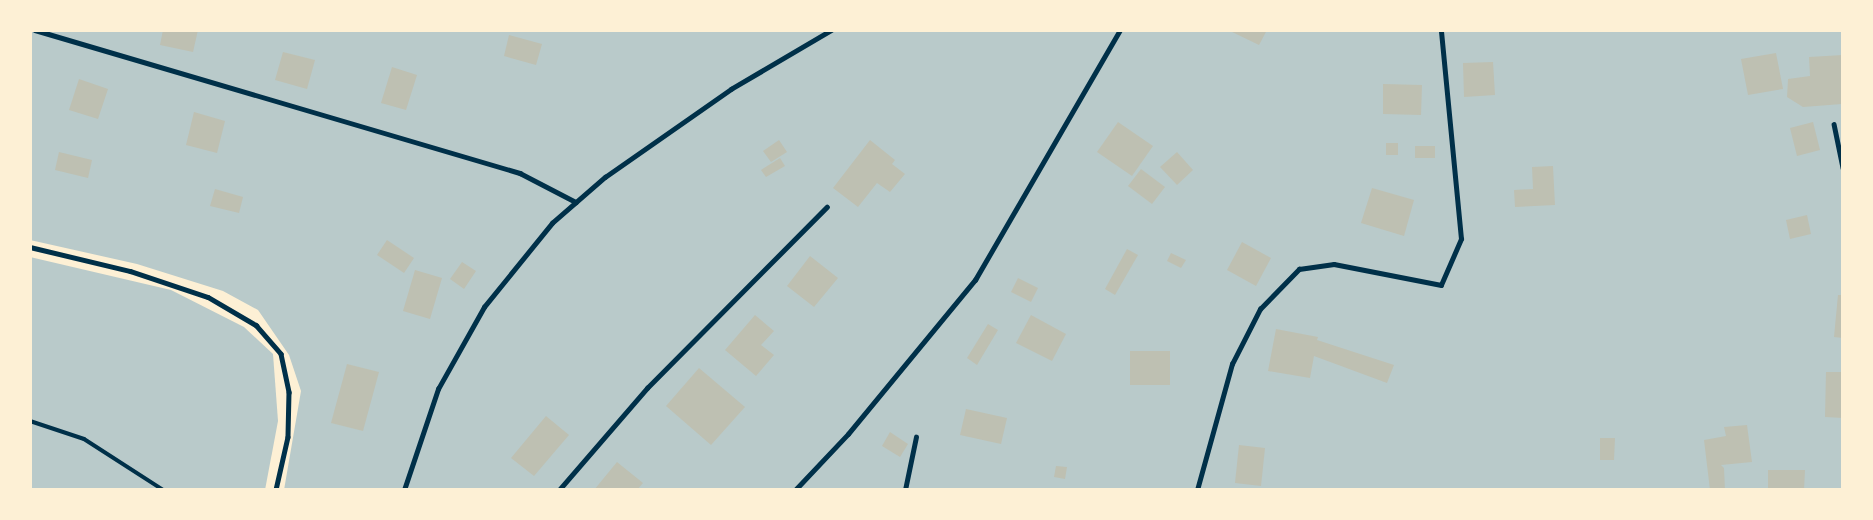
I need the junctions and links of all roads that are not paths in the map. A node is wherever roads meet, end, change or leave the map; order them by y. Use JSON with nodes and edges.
{"nodes":[{"id":1,"x":34,"y":30,"type":"edge"},
{"id":2,"x":831,"y":30,"type":"edge"},
{"id":3,"x":1120,"y":30,"type":"edge"},
{"id":4,"x":1441,"y":30,"type":"edge"},
{"id":5,"x":1834,"y":124,"type":"dead end"},
{"id":6,"x":1843,"y":168,"type":"edge"},
{"id":7,"x":576,"y":202,"type":"junction"},
{"id":8,"x":827,"y":207,"type":"dead end"},
{"id":9,"x":30,"y":247,"type":"edge"},
{"id":10,"x":916,"y":436,"type":"dead end"},
{"id":11,"x":276,"y":490,"type":"edge"},
{"id":12,"x":404,"y":490,"type":"edge"},
{"id":13,"x":559,"y":490,"type":"edge"},
{"id":14,"x":795,"y":490,"type":"edge"},
{"id":15,"x":905,"y":490,"type":"edge"},
{"id":16,"x":1197,"y":490,"type":"edge"}],
"edges":[{"from":1,"to":7,"type":"lane"},
{"from":2,"to":7,"type":"lane"},
{"from":3,"to":14,"type":"lane"},
{"from":4,"to":16,"type":"lane"},
{"from":5,"to":6,"type":"lane"},
{"from":7,"to":12,"type":"lane"},
{"from":8,"to":13,"type":"lane"},
{"from":9,"to":11,"type":"lane"},
{"from":10,"to":15,"type":"lane"}]}
